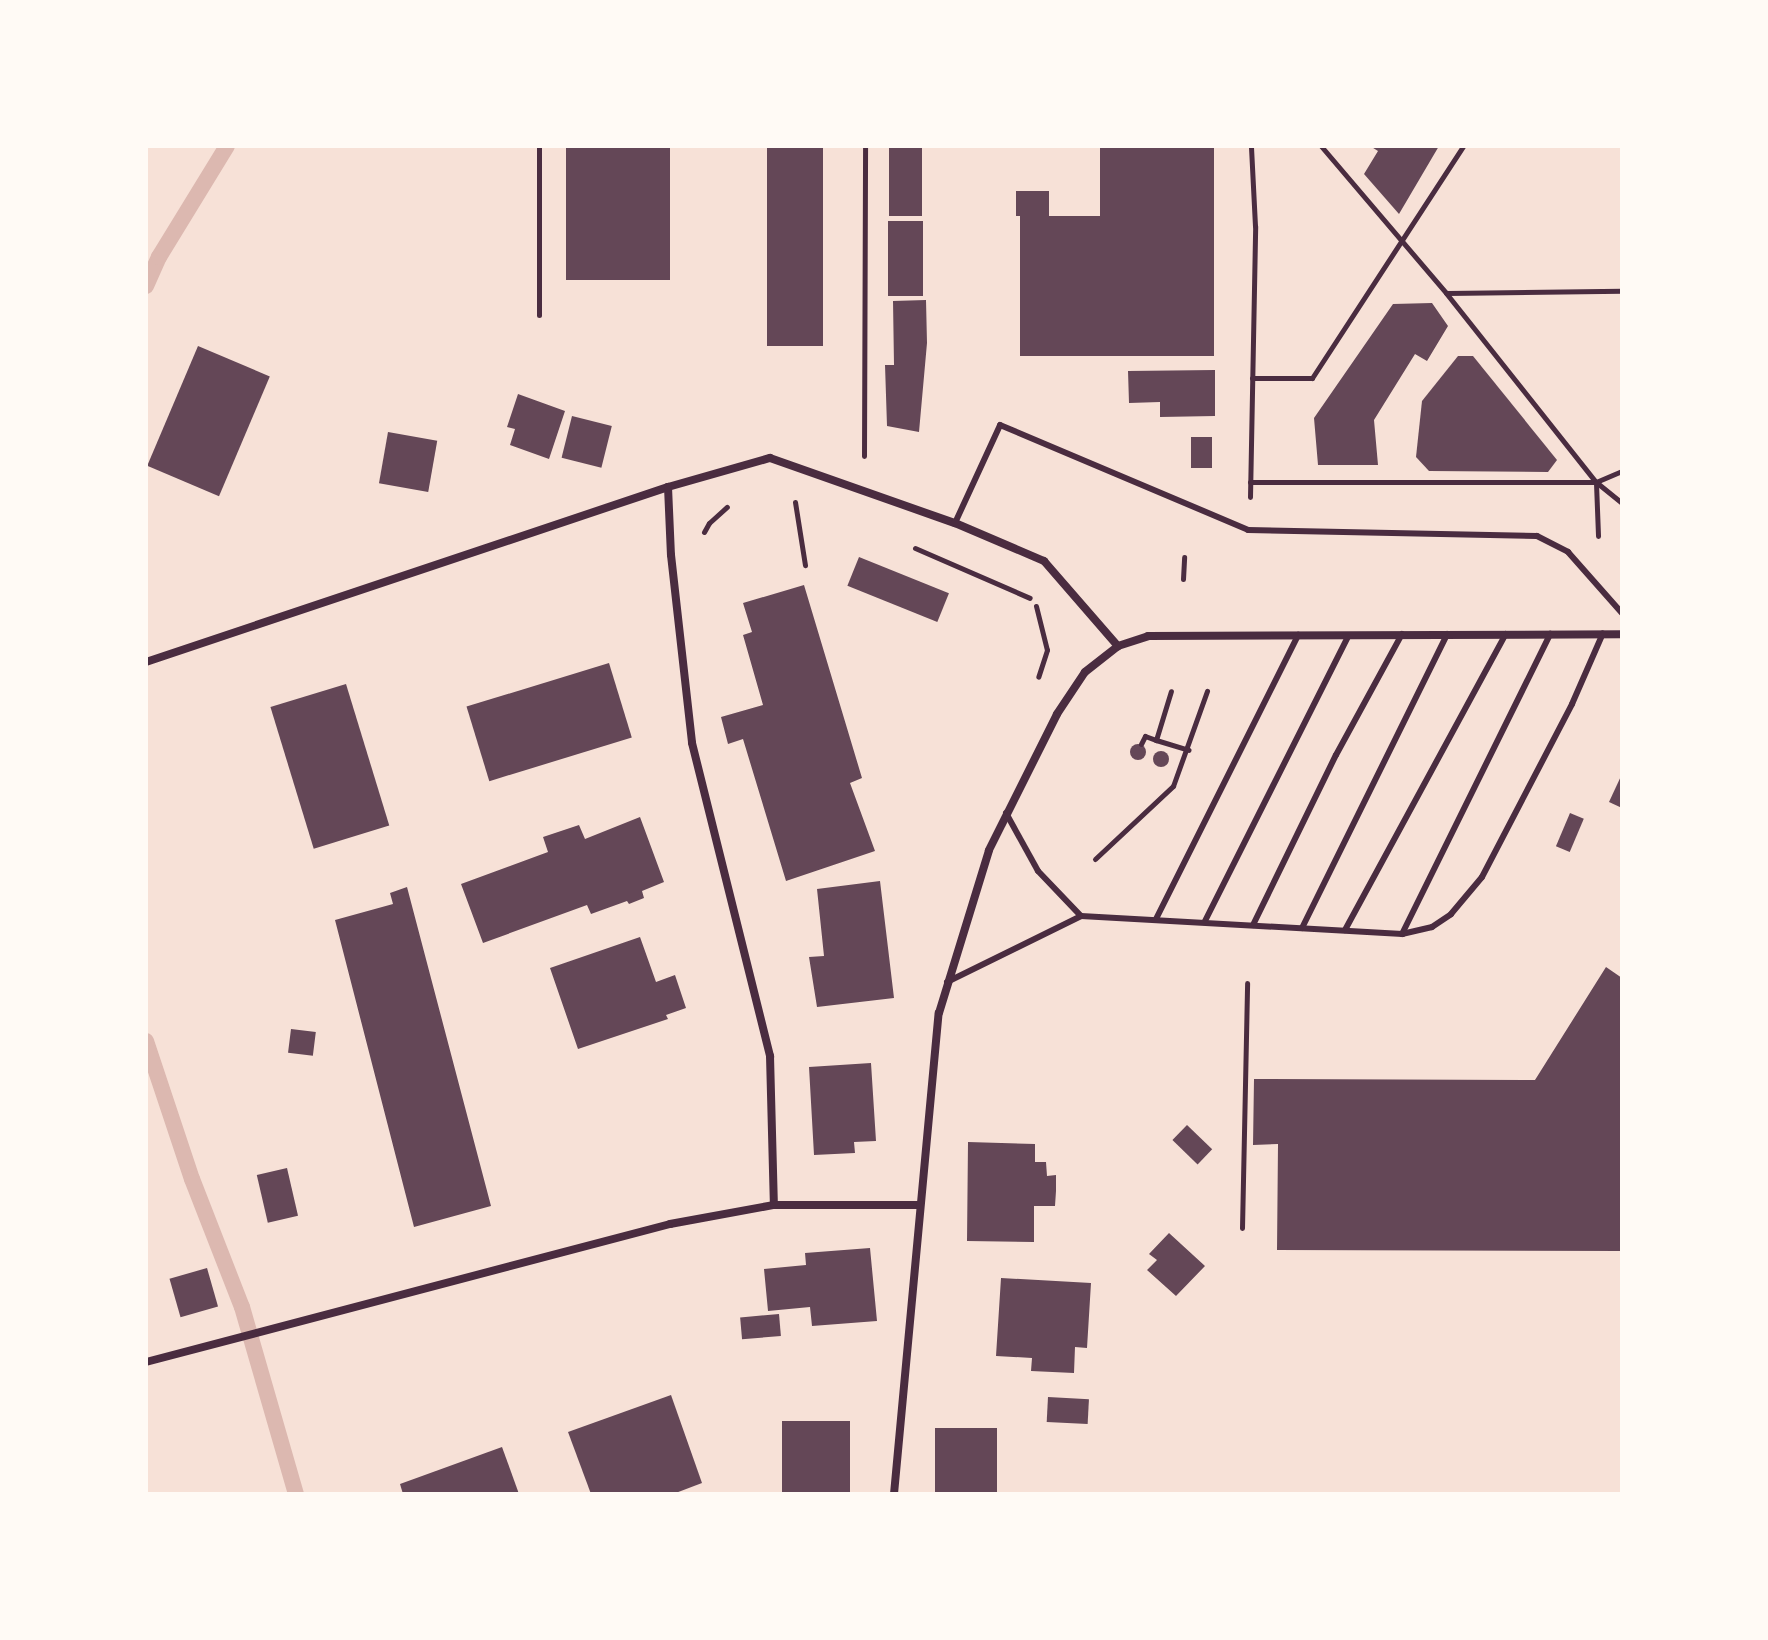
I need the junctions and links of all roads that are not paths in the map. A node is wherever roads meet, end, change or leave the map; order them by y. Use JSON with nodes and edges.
{"nodes":[{"id":1,"x":668,"y":487,"type":"junction"},
{"id":2,"x":955,"y":523,"type":"junction"},
{"id":3,"x":1622,"y":613,"type":"edge"},
{"id":4,"x":1603,"y":633,"type":"junction"},
{"id":5,"x":1350,"y":634,"type":"junction"},
{"id":6,"x":1402,"y":634,"type":"junction"},
{"id":7,"x":1447,"y":634,"type":"junction"},
{"id":8,"x":1506,"y":634,"type":"junction"},
{"id":9,"x":1550,"y":634,"type":"junction"},
{"id":10,"x":1622,"y":634,"type":"edge"},
{"id":11,"x":1298,"y":635,"type":"junction"},
{"id":12,"x":1118,"y":646,"type":"junction"},
{"id":13,"x":146,"y":662,"type":"edge"},
{"id":14,"x":1005,"y":811,"type":"junction"},
{"id":15,"x":1081,"y":916,"type":"junction"},
{"id":16,"x":1156,"y":919,"type":"junction"},
{"id":17,"x":1205,"y":921,"type":"junction"},
{"id":18,"x":1253,"y":925,"type":"junction"},
{"id":19,"x":1302,"y":928,"type":"junction"},
{"id":20,"x":1345,"y":930,"type":"junction"},
{"id":21,"x":1402,"y":934,"type":"junction"},
{"id":22,"x":947,"y":982,"type":"junction"},
{"id":23,"x":774,"y":1205,"type":"junction"},
{"id":24,"x":920,"y":1205,"type":"junction"},
{"id":25,"x":146,"y":1362,"type":"edge"},
{"id":26,"x":894,"y":1494,"type":"edge"}],
"edges":[{"from":1,"to":2,"type":"street"},
{"from":1,"to":13,"type":"street"},
{"from":1,"to":23,"type":"street"},
{"from":2,"to":3,"type":"lane"},
{"from":2,"to":12,"type":"street"},
{"from":4,"to":9,"type":"street"},
{"from":4,"to":10,"type":"street"},
{"from":4,"to":21,"type":"lane"},
{"from":5,"to":6,"type":"street"},
{"from":5,"to":11,"type":"street"},
{"from":5,"to":17,"type":"lane"},
{"from":6,"to":7,"type":"street"},
{"from":6,"to":18,"type":"lane"},
{"from":7,"to":8,"type":"street"},
{"from":7,"to":19,"type":"lane"},
{"from":8,"to":9,"type":"street"},
{"from":8,"to":20,"type":"lane"},
{"from":9,"to":21,"type":"lane"},
{"from":11,"to":12,"type":"street"},
{"from":11,"to":16,"type":"lane"},
{"from":12,"to":14,"type":"street"},
{"from":14,"to":15,"type":"lane"},
{"from":14,"to":22,"type":"street"},
{"from":15,"to":16,"type":"lane"},
{"from":15,"to":22,"type":"lane"},
{"from":16,"to":17,"type":"lane"},
{"from":17,"to":18,"type":"lane"},
{"from":18,"to":19,"type":"lane"},
{"from":19,"to":20,"type":"lane"},
{"from":20,"to":21,"type":"lane"},
{"from":22,"to":24,"type":"street"},
{"from":23,"to":24,"type":"street"},
{"from":23,"to":25,"type":"street"},
{"from":24,"to":26,"type":"street"}]}
